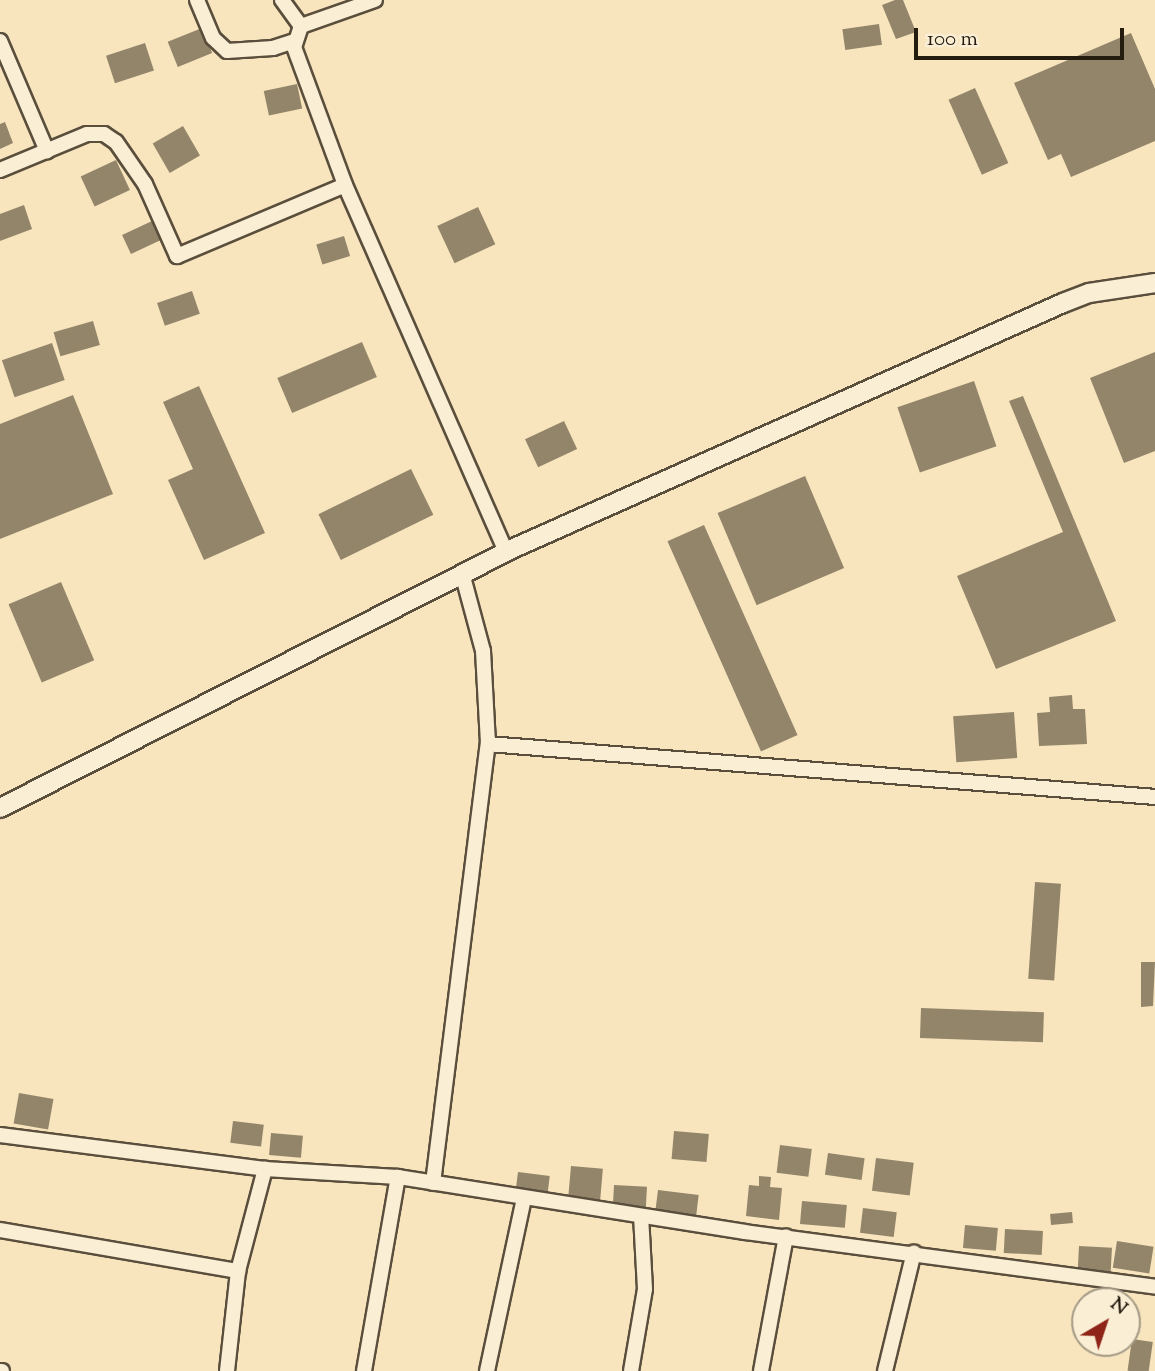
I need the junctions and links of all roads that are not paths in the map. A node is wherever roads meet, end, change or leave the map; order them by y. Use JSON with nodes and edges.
{"nodes":[{"id":1,"x":197,"y":0,"type":"edge"},
{"id":2,"x":282,"y":0,"type":"edge"},
{"id":3,"x":375,"y":0,"type":"edge"},
{"id":4,"x":301,"y":26,"type":"junction"},
{"id":5,"x":0,"y":41,"type":"edge"},
{"id":6,"x":294,"y":41,"type":"junction"},
{"id":7,"x":47,"y":151,"type":"junction"},
{"id":8,"x":0,"y":170,"type":"edge"},
{"id":9,"x":345,"y":185,"type":"junction"},
{"id":10,"x":1155,"y":283,"type":"edge"},
{"id":11,"x":506,"y":551,"type":"junction"},
{"id":12,"x":462,"y":573,"type":"junction"},
{"id":13,"x":488,"y":744,"type":"junction"},
{"id":14,"x":1155,"y":797,"type":"edge"},
{"id":15,"x":0,"y":807,"type":"edge"},
{"id":16,"x":0,"y":1135,"type":"edge"},
{"id":17,"x":265,"y":1169,"type":"junction"},
{"id":18,"x":398,"y":1177,"type":"junction"},
{"id":19,"x":433,"y":1183,"type":"junction"},
{"id":20,"x":524,"y":1198,"type":"junction"},
{"id":21,"x":641,"y":1216,"type":"junction"},
{"id":22,"x":0,"y":1230,"type":"edge"},
{"id":23,"x":786,"y":1237,"type":"junction"},
{"id":24,"x":914,"y":1252,"type":"junction"},
{"id":25,"x":238,"y":1271,"type":"junction"},
{"id":26,"x":1155,"y":1287,"type":"edge"},
{"id":27,"x":227,"y":1371,"type":"edge"},
{"id":28,"x":363,"y":1371,"type":"edge"},
{"id":29,"x":487,"y":1371,"type":"edge"},
{"id":30,"x":632,"y":1371,"type":"edge"},
{"id":31,"x":761,"y":1371,"type":"edge"},
{"id":32,"x":885,"y":1371,"type":"edge"}],
"edges":[{"from":1,"to":6,"type":"street"},
{"from":2,"to":4,"type":"street"},
{"from":3,"to":4,"type":"street"},
{"from":4,"to":6,"type":"street"},
{"from":5,"to":7,"type":"street"},
{"from":6,"to":9,"type":"street"},
{"from":7,"to":8,"type":"street"},
{"from":7,"to":9,"type":"street"},
{"from":9,"to":11,"type":"street"},
{"from":10,"to":11,"type":"street"},
{"from":11,"to":12,"type":"street"},
{"from":12,"to":13,"type":"street"},
{"from":12,"to":15,"type":"street"},
{"from":13,"to":14,"type":"street"},
{"from":13,"to":19,"type":"street"},
{"from":16,"to":17,"type":"street"},
{"from":17,"to":18,"type":"street"},
{"from":17,"to":25,"type":"street"},
{"from":18,"to":19,"type":"street"},
{"from":18,"to":28,"type":"street"},
{"from":19,"to":20,"type":"street"},
{"from":20,"to":21,"type":"street"},
{"from":20,"to":29,"type":"street"},
{"from":21,"to":23,"type":"street"},
{"from":21,"to":30,"type":"street"},
{"from":22,"to":25,"type":"street"},
{"from":23,"to":24,"type":"street"},
{"from":23,"to":31,"type":"street"},
{"from":24,"to":26,"type":"street"},
{"from":24,"to":32,"type":"street"},
{"from":25,"to":27,"type":"street"}]}
